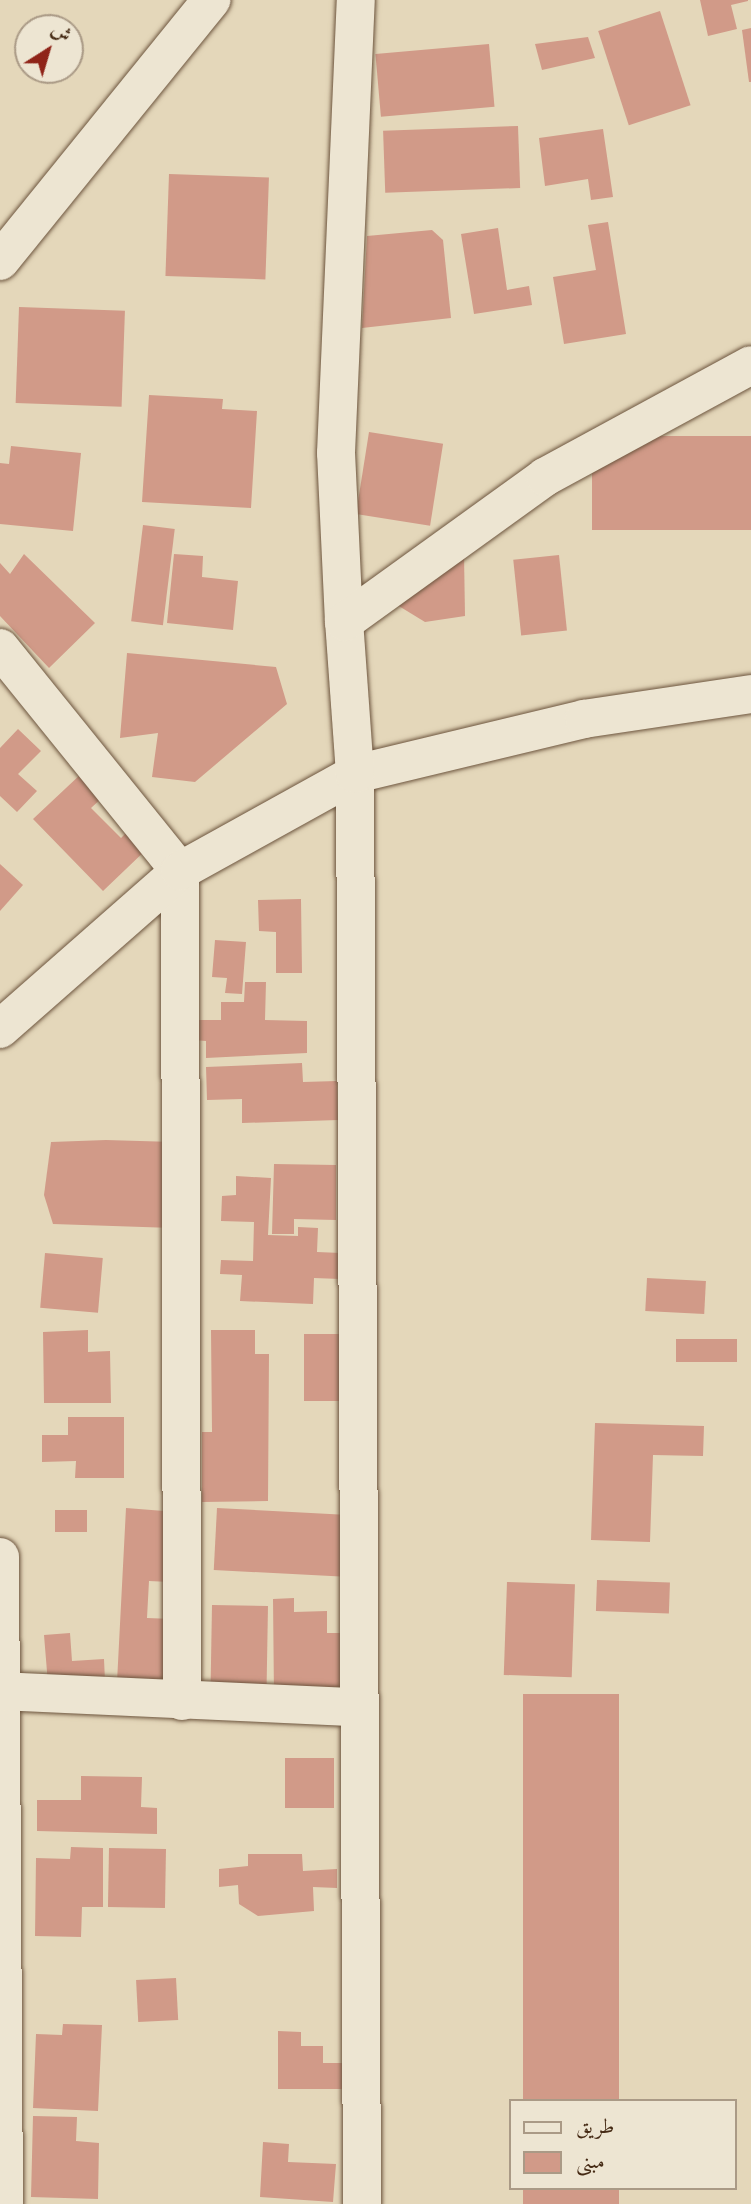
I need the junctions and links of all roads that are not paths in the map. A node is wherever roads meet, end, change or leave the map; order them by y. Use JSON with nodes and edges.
{"nodes":[{"id":1,"x":211,"y":0,"type":"edge"},
{"id":2,"x":356,"y":0,"type":"edge"},
{"id":3,"x":0,"y":261,"type":"edge"},
{"id":4,"x":751,"y":366,"type":"edge"},
{"id":5,"x":344,"y":622,"type":"junction"},
{"id":6,"x":0,"y":648,"type":"edge"},
{"id":7,"x":751,"y":694,"type":"edge"},
{"id":8,"x":355,"y":774,"type":"junction"},
{"id":9,"x":180,"y":871,"type":"junction"},
{"id":10,"x":0,"y":1029,"type":"edge"},
{"id":11,"x":0,"y":1557,"type":"edge"},
{"id":12,"x":1,"y":1691,"type":"edge"},
{"id":13,"x":182,"y":1701,"type":"junction"},
{"id":14,"x":359,"y":1707,"type":"junction"},
{"id":15,"x":4,"y":2204,"type":"edge"},
{"id":16,"x":362,"y":2204,"type":"edge"}],
"edges":[{"from":1,"to":3,"type":"street"},
{"from":2,"to":5,"type":"street"},
{"from":4,"to":5,"type":"street"},
{"from":5,"to":8,"type":"street"},
{"from":6,"to":9,"type":"street"},
{"from":7,"to":8,"type":"street"},
{"from":8,"to":9,"type":"street"},
{"from":8,"to":14,"type":"street"},
{"from":9,"to":10,"type":"street"},
{"from":9,"to":13,"type":"street"},
{"from":11,"to":12,"type":"street"},
{"from":12,"to":13,"type":"street"},
{"from":12,"to":15,"type":"street"},
{"from":13,"to":14,"type":"street"},
{"from":14,"to":16,"type":"street"}]}
